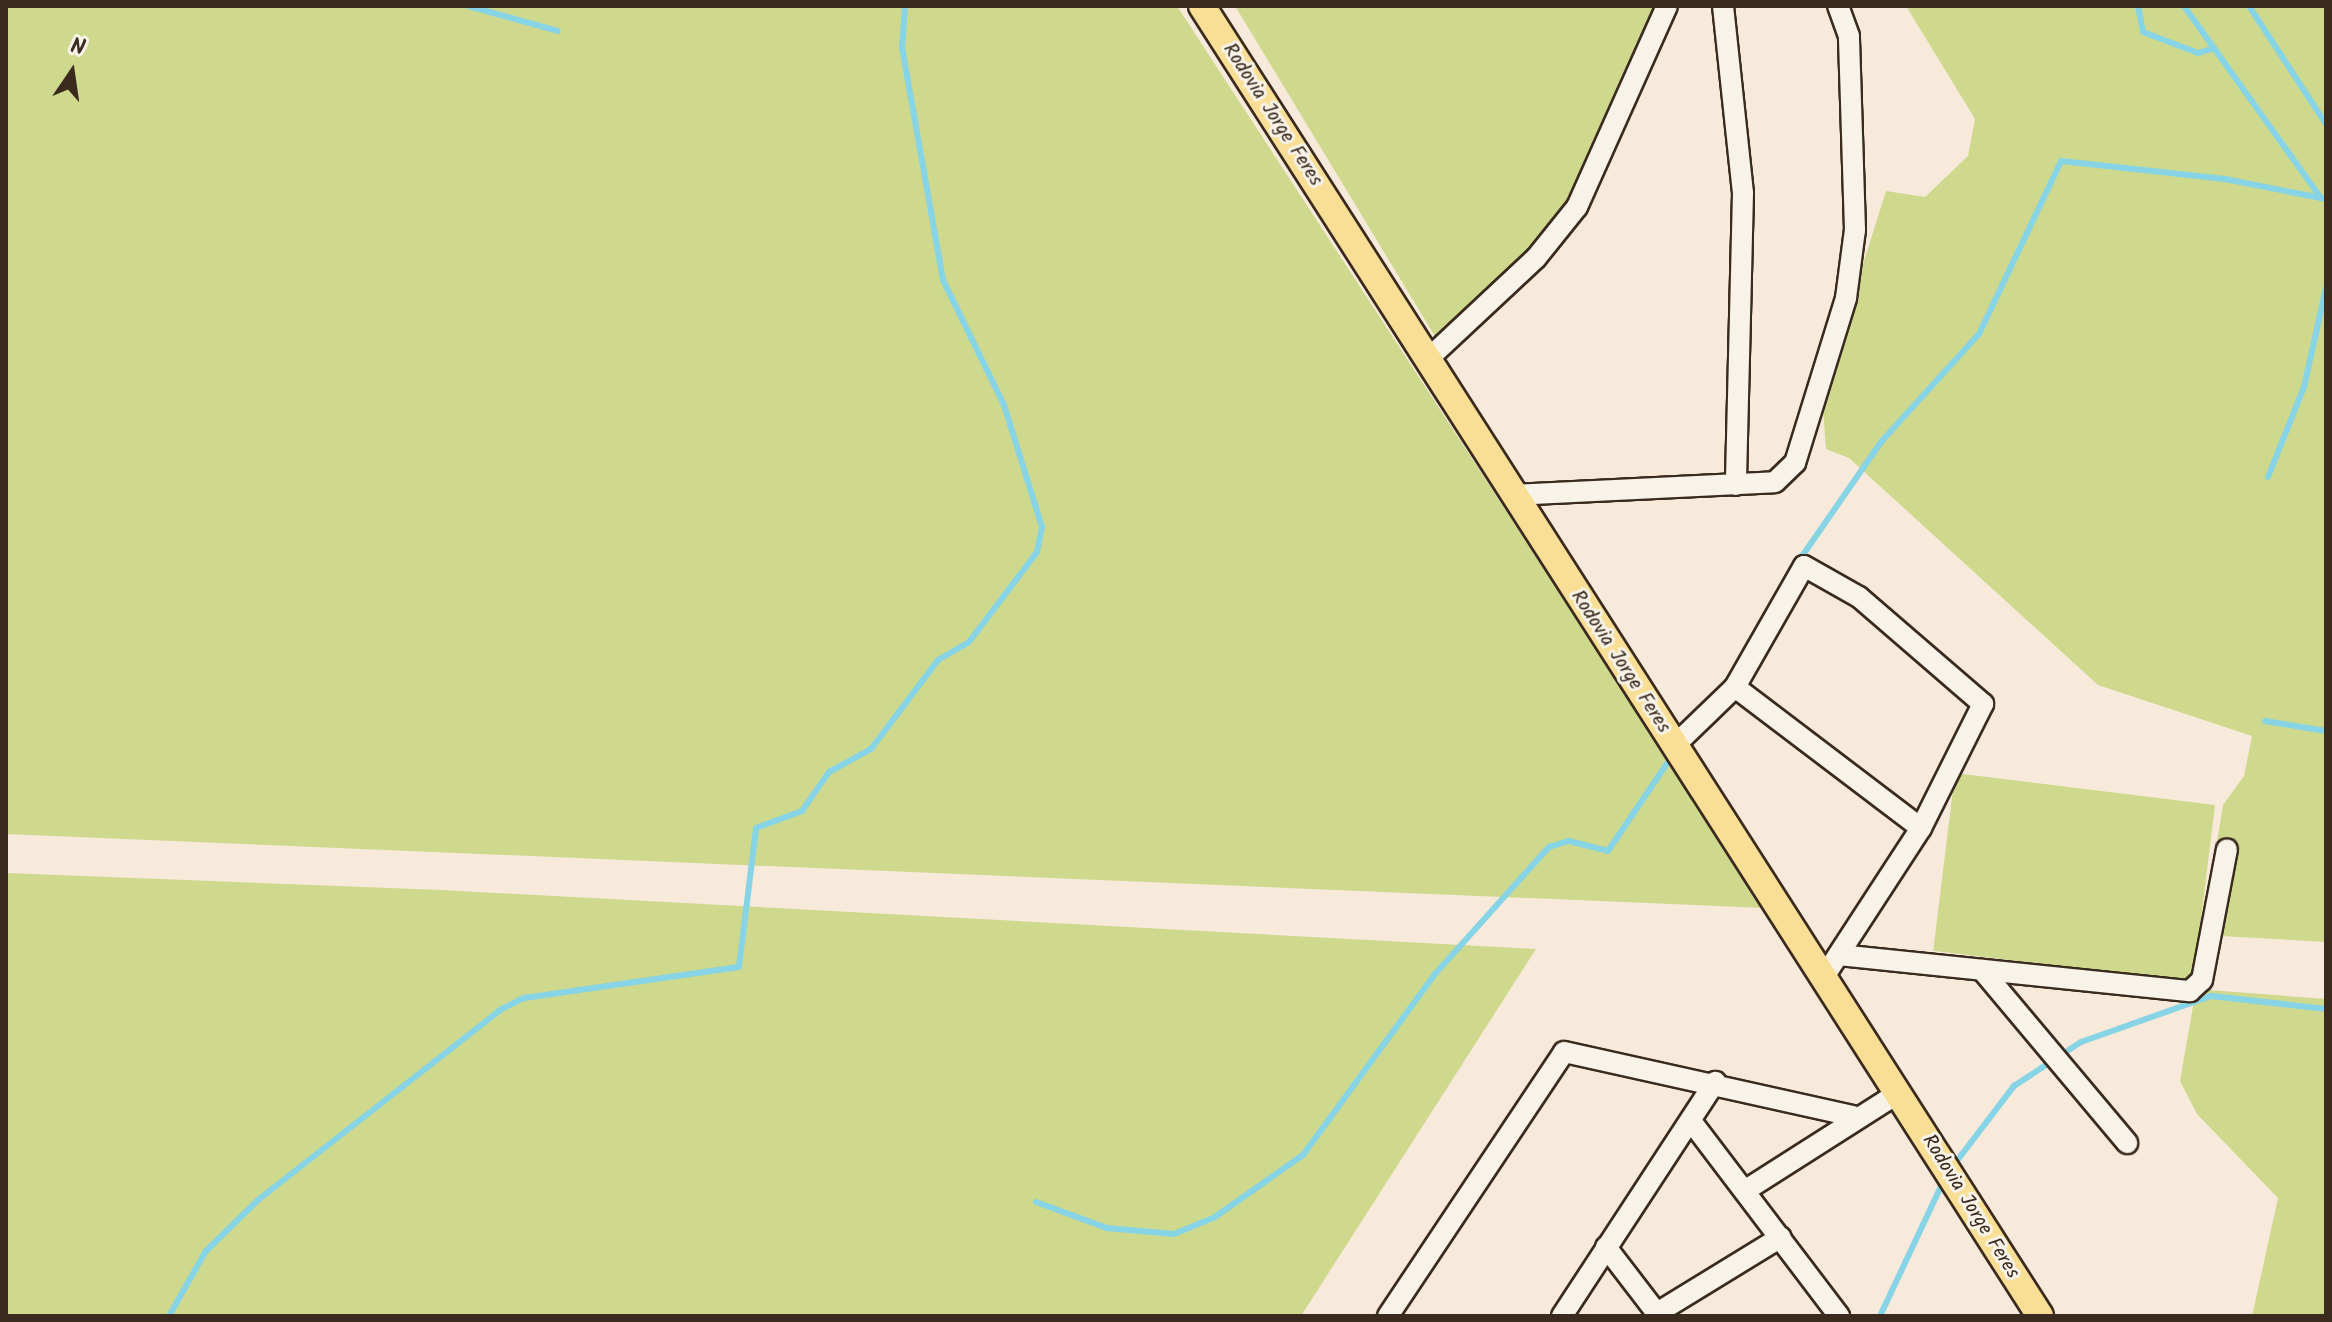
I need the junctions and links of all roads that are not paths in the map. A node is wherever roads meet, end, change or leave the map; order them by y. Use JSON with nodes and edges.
{"nodes":[{"id":1,"x":1202,"y":6,"type":"edge"},
{"id":2,"x":1667,"y":6,"type":"edge"},
{"id":3,"x":1723,"y":6,"type":"edge"},
{"id":4,"x":1838,"y":6,"type":"edge"},
{"id":5,"x":1428,"y":359,"type":"junction"},
{"id":6,"x":1736,"y":485,"type":"junction"},
{"id":7,"x":1512,"y":495,"type":"junction"},
{"id":8,"x":1735,"y":687,"type":"junction"},
{"id":9,"x":1675,"y":745,"type":"junction"},
{"id":10,"x":1921,"y":828,"type":"junction"},
{"id":11,"x":2227,"y":849,"type":"dead end"},
{"id":12,"x":1839,"y":955,"type":"junction"},
{"id":13,"x":1982,"y":970,"type":"junction"},
{"id":14,"x":1824,"y":977,"type":"junction"},
{"id":15,"x":1715,"y":1082,"type":"junction"},
{"id":16,"x":1898,"y":1093,"type":"junction"},
{"id":17,"x":1853,"y":1116,"type":"junction"},
{"id":18,"x":1691,"y":1121,"type":"junction"},
{"id":19,"x":2127,"y":1143,"type":"dead end"},
{"id":20,"x":1746,"y":1190,"type":"junction"},
{"id":21,"x":1781,"y":1237,"type":"junction"},
{"id":22,"x":1606,"y":1247,"type":"junction"},
{"id":23,"x":1658,"y":1315,"type":"edge"},
{"id":24,"x":1388,"y":1316,"type":"edge"},
{"id":25,"x":1562,"y":1316,"type":"edge"},
{"id":26,"x":1839,"y":1316,"type":"edge"},
{"id":27,"x":2040,"y":1316,"type":"edge"}],
"edges":[{"from":1,"to":5,"type":"main road","name":"Rodovia Jorge Feres"},
{"from":2,"to":5,"type":"street"},
{"from":3,"to":6,"type":"street"},
{"from":4,"to":6,"type":"street"},
{"from":5,"to":7,"type":"main road","name":"Rodovia Jorge Feres"},
{"from":6,"to":7,"type":"street"},
{"from":7,"to":9,"type":"main road","name":"Rodovia Jorge Feres"},
{"from":8,"to":9,"type":"street"},
{"from":8,"to":10,"type":"street"},
{"from":8,"to":10,"type":"street"},
{"from":9,"to":14,"type":"main road","name":"Rodovia Jorge Feres"},
{"from":10,"to":12,"type":"street"},
{"from":11,"to":13,"type":"street"},
{"from":12,"to":13,"type":"street"},
{"from":12,"to":14,"type":"street"},
{"from":13,"to":19,"type":"street"},
{"from":14,"to":16,"type":"main road","name":"Rodovia Jorge Feres"},
{"from":15,"to":17,"type":"street"},
{"from":15,"to":18,"type":"street"},
{"from":15,"to":24,"type":"street"},
{"from":16,"to":17,"type":"street"},
{"from":16,"to":27,"type":"main road","name":"Rodovia Jorge Feres"},
{"from":17,"to":20,"type":"street"},
{"from":18,"to":20,"type":"street"},
{"from":18,"to":22,"type":"street"},
{"from":20,"to":21,"type":"street"},
{"from":21,"to":23,"type":"street"},
{"from":21,"to":26,"type":"street"},
{"from":22,"to":23,"type":"street"},
{"from":22,"to":25,"type":"street"}]}
